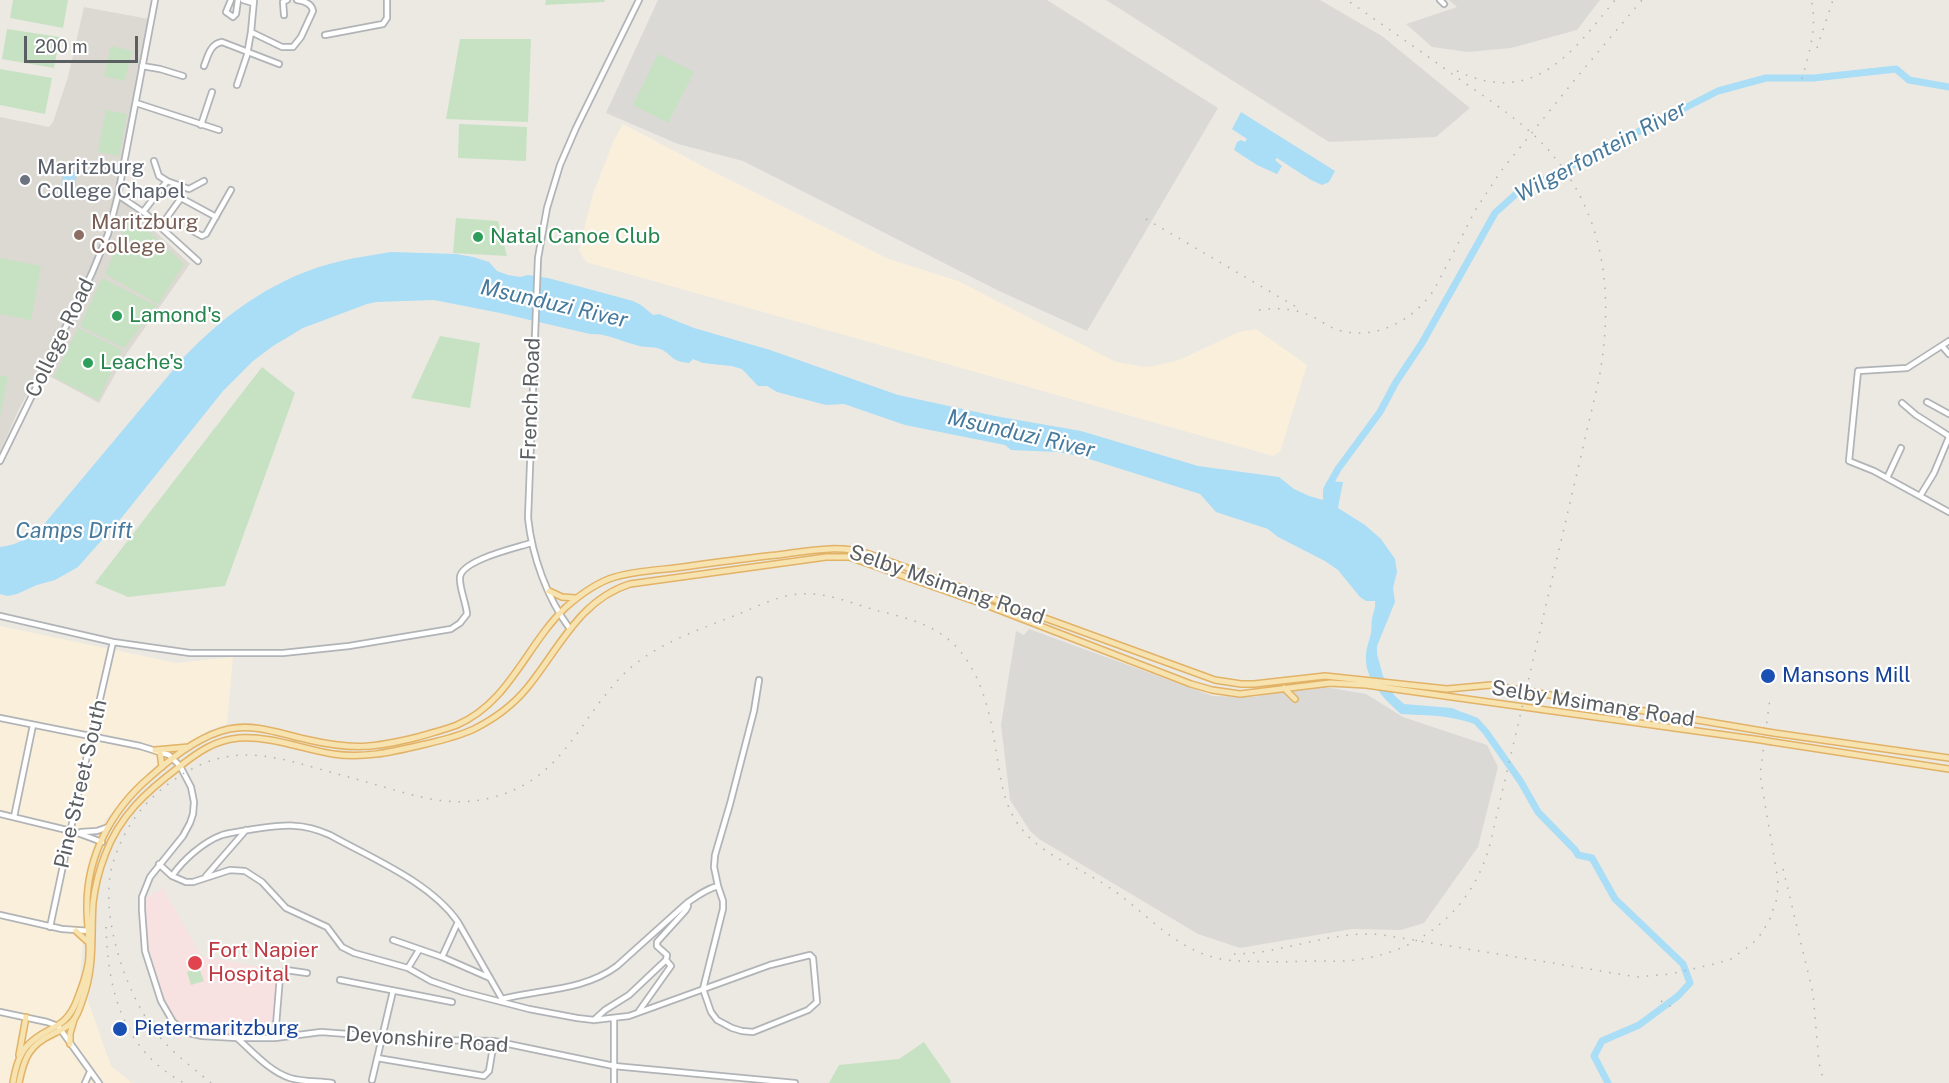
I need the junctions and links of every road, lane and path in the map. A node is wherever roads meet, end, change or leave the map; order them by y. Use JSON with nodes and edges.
{"nodes":[{"id":1,"x":155,"y":0,"type":"edge"},
{"id":2,"x":231,"y":0,"type":"edge"},
{"id":3,"x":238,"y":0,"type":"edge"},
{"id":4,"x":243,"y":0,"type":"edge"},
{"id":5,"x":287,"y":0,"type":"edge"},
{"id":6,"x":297,"y":0,"type":"edge"},
{"id":7,"x":387,"y":0,"type":"edge"},
{"id":8,"x":639,"y":0,"type":"edge"},
{"id":9,"x":254,"y":1,"type":"edge"},
{"id":10,"x":284,"y":15,"type":"dead end"},
{"id":11,"x":251,"y":32,"type":"junction"},
{"id":12,"x":325,"y":34,"type":"dead end"},
{"id":13,"x":248,"y":52,"type":"junction"},
{"id":14,"x":279,"y":64,"type":"dead end"},
{"id":15,"x":142,"y":66,"type":"junction"},
{"id":16,"x":204,"y":66,"type":"dead end"},
{"id":17,"x":183,"y":76,"type":"dead end"},
{"id":18,"x":237,"y":86,"type":"dead end"},
{"id":19,"x":212,"y":92,"type":"dead end"},
{"id":20,"x":136,"y":103,"type":"junction"},
{"id":21,"x":201,"y":124,"type":"junction"},
{"id":22,"x":219,"y":130,"type":"dead end"},
{"id":23,"x":154,"y":161,"type":"dead end"},
{"id":24,"x":167,"y":181,"type":"junction"},
{"id":25,"x":204,"y":181,"type":"dead end"},
{"id":26,"x":231,"y":190,"type":"dead end"},
{"id":27,"x":118,"y":195,"type":"junction"},
{"id":28,"x":143,"y":212,"type":"junction"},
{"id":29,"x":216,"y":217,"type":"junction"},
{"id":30,"x":160,"y":227,"type":"junction"},
{"id":31,"x":193,"y":231,"type":"dead end"},
{"id":32,"x":198,"y":261,"type":"dead end"},
{"id":33,"x":1949,"y":341,"type":"edge"},
{"id":34,"x":1942,"y":346,"type":"junction"},
{"id":35,"x":1949,"y":354,"type":"edge"},
{"id":36,"x":1927,"y":402,"type":"dead end"},
{"id":37,"x":1902,"y":403,"type":"dead end"},
{"id":38,"x":1949,"y":414,"type":"edge"},
{"id":39,"x":1949,"y":437,"type":"edge"},
{"id":40,"x":1901,"y":448,"type":"dead end"},
{"id":41,"x":0,"y":461,"type":"edge"},
{"id":42,"x":1887,"y":478,"type":"junction"},
{"id":43,"x":1920,"y":496,"type":"junction"},
{"id":44,"x":1949,"y":512,"type":"edge"},
{"id":45,"x":531,"y":543,"type":"junction"},
{"id":46,"x":549,"y":591,"type":"junction"},
{"id":47,"x":578,"y":597,"type":"junction"},
{"id":48,"x":559,"y":615,"type":"junction"},
{"id":49,"x":0,"y":616,"type":"edge"},
{"id":50,"x":570,"y":629,"type":"junction"},
{"id":51,"x":113,"y":642,"type":"junction"},
{"id":52,"x":1294,"y":679,"type":"junction"},
{"id":53,"x":759,"y":680,"type":"dead end"},
{"id":54,"x":1365,"y":682,"type":"junction"},
{"id":55,"x":1317,"y":685,"type":"junction"},
{"id":56,"x":1394,"y":686,"type":"junction"},
{"id":57,"x":1284,"y":688,"type":"junction"},
{"id":58,"x":1295,"y":699,"type":"dead end"},
{"id":59,"x":0,"y":718,"type":"edge"},
{"id":60,"x":33,"y":725,"type":"junction"},
{"id":61,"x":92,"y":738,"type":"junction"},
{"id":62,"x":193,"y":746,"type":"junction"},
{"id":63,"x":157,"y":751,"type":"junction"},
{"id":64,"x":174,"y":758,"type":"junction"},
{"id":65,"x":1949,"y":758,"type":"edge"},
{"id":66,"x":180,"y":766,"type":"junction"},
{"id":67,"x":162,"y":767,"type":"junction"},
{"id":68,"x":1949,"y":769,"type":"edge"},
{"id":69,"x":0,"y":814,"type":"edge"},
{"id":70,"x":14,"y":817,"type":"junction"},
{"id":71,"x":108,"y":827,"type":"junction"},
{"id":72,"x":73,"y":831,"type":"junction"},
{"id":73,"x":246,"y":831,"type":"junction"},
{"id":74,"x":102,"y":842,"type":"junction"},
{"id":75,"x":159,"y":864,"type":"junction"},
{"id":76,"x":172,"y":876,"type":"junction"},
{"id":77,"x":204,"y":878,"type":"junction"},
{"id":78,"x":718,"y":886,"type":"junction"},
{"id":79,"x":687,"y":903,"type":"junction"},
{"id":80,"x":0,"y":915,"type":"edge"},
{"id":81,"x":458,"y":922,"type":"junction"},
{"id":82,"x":50,"y":927,"type":"junction"},
{"id":83,"x":76,"y":931,"type":"junction"},
{"id":84,"x":91,"y":931,"type":"junction"},
{"id":85,"x":393,"y":940,"type":"dead end"},
{"id":86,"x":88,"y":944,"type":"junction"},
{"id":87,"x":419,"y":950,"type":"junction"},
{"id":88,"x":442,"y":957,"type":"junction"},
{"id":89,"x":666,"y":960,"type":"junction"},
{"id":90,"x":408,"y":968,"type":"junction"},
{"id":91,"x":307,"y":973,"type":"dead end"},
{"id":92,"x":490,"y":978,"type":"junction"},
{"id":93,"x":340,"y":980,"type":"dead end"},
{"id":94,"x":703,"y":989,"type":"junction"},
{"id":95,"x":393,"y":991,"type":"junction"},
{"id":96,"x":502,"y":1000,"type":"junction"},
{"id":97,"x":452,"y":1002,"type":"dead end"},
{"id":98,"x":0,"y":1012,"type":"edge"},
{"id":99,"x":639,"y":1012,"type":"junction"},
{"id":100,"x":26,"y":1017,"type":"junction"},
{"id":101,"x":75,"y":1018,"type":"junction"},
{"id":102,"x":614,"y":1018,"type":"junction"},
{"id":103,"x":594,"y":1020,"type":"junction"},
{"id":104,"x":59,"y":1028,"type":"junction"},
{"id":105,"x":381,"y":1036,"type":"junction"},
{"id":106,"x":237,"y":1038,"type":"junction"},
{"id":107,"x":275,"y":1038,"type":"junction"},
{"id":108,"x":494,"y":1041,"type":"junction"},
{"id":109,"x":70,"y":1044,"type":"junction"},
{"id":110,"x":377,"y":1058,"type":"junction"},
{"id":111,"x":18,"y":1059,"type":"junction"},
{"id":112,"x":614,"y":1066,"type":"junction"},
{"id":113,"x":90,"y":1072,"type":"junction"},
{"id":114,"x":372,"y":1080,"type":"dead end"},
{"id":115,"x":13,"y":1083,"type":"edge"},
{"id":116,"x":19,"y":1083,"type":"edge"},
{"id":117,"x":85,"y":1083,"type":"edge"},
{"id":118,"x":99,"y":1083,"type":"edge"},
{"id":119,"x":332,"y":1083,"type":"edge"},
{"id":120,"x":614,"y":1083,"type":"edge"},
{"id":121,"x":795,"y":1083,"type":"edge"}],
"edges":[{"from":1,"to":15,"type":"street","name":"College Road"},
{"from":2,"to":3,"type":"street"},
{"from":4,"to":9,"type":"street"},
{"from":5,"to":10,"type":"street"},
{"from":6,"to":11,"type":"street"},
{"from":7,"to":12,"type":"street"},
{"from":8,"to":45,"type":"street","name":"French Road"},
{"from":9,"to":11,"type":"street"},
{"from":11,"to":13,"type":"street"},
{"from":13,"to":14,"type":"street"},
{"from":13,"to":16,"type":"street"},
{"from":13,"to":18,"type":"street"},
{"from":15,"to":17,"type":"street"},
{"from":15,"to":20,"type":"street","name":"College Road"},
{"from":19,"to":21,"type":"street"},
{"from":20,"to":21,"type":"street"},
{"from":20,"to":27,"type":"street","name":"College Road"},
{"from":21,"to":22,"type":"street"},
{"from":23,"to":24,"type":"street"},
{"from":24,"to":25,"type":"street"},
{"from":24,"to":28,"type":"street"},
{"from":26,"to":29,"type":"street"},
{"from":27,"to":28,"type":"street"},
{"from":27,"to":41,"type":"street","name":"College Road"},
{"from":28,"to":30,"type":"street"},
{"from":29,"to":30,"type":"street"},
{"from":29,"to":31,"type":"street"},
{"from":30,"to":32,"type":"street"},
{"from":33,"to":34,"type":"street"},
{"from":34,"to":35,"type":"street"},
{"from":34,"to":42,"type":"street"},
{"from":36,"to":38,"type":"street"},
{"from":37,"to":39,"type":"street"},
{"from":39,"to":43,"type":"street"},
{"from":40,"to":42,"type":"street"},
{"from":42,"to":43,"type":"street"},
{"from":43,"to":44,"type":"street"},
{"from":45,"to":46,"type":"street","name":"French Road"},
{"from":45,"to":51,"type":"street"},
{"from":46,"to":47,"type":"main road"},
{"from":46,"to":48,"type":"street","name":"French Road"},
{"from":47,"to":48,"type":"main road","name":"Selby Msimang Road"},
{"from":47,"to":52,"type":"main road","name":"Selby Msimang Road"},
{"from":48,"to":50,"type":"street","name":"French Road"},
{"from":48,"to":62,"type":"main road","name":"Selby Msimang Road"},
{"from":49,"to":51,"type":"street"},
{"from":50,"to":57,"type":"main road","name":"Selby Msimang Road"},
{"from":50,"to":66,"type":"main road","name":"Selby Msimang Road"},
{"from":51,"to":61,"type":"street","name":"Pine Street South"},
{"from":52,"to":54,"type":"main road","name":"Selby Msimang Road"},
{"from":52,"to":55,"type":"main road"},
{"from":53,"to":78,"type":"street"},
{"from":54,"to":55,"type":"main road","name":"Selby Msimang Road"},
{"from":54,"to":56,"type":"main road","name":"Selby Msimang Road"},
{"from":55,"to":57,"type":"main road","name":"Selby Msimang Road"},
{"from":56,"to":65,"type":"main road","name":"Selby Msimang Road","bridge":true},
{"from":56,"to":68,"type":"main road","name":"Selby Msimang Road","bridge":true},
{"from":57,"to":58,"type":"main road"},
{"from":59,"to":60,"type":"street"},
{"from":60,"to":61,"type":"street"},
{"from":60,"to":70,"type":"street"},
{"from":61,"to":63,"type":"street"},
{"from":61,"to":72,"type":"street","name":"Pine Street South"},
{"from":62,"to":63,"type":"main road"},
{"from":62,"to":64,"type":"main road","name":"Selby Msimang Road"},
{"from":63,"to":64,"type":"street"},
{"from":63,"to":67,"type":"main road"},
{"from":64,"to":66,"type":"street","name":"Devonshire Road"},
{"from":64,"to":67,"type":"main road","name":"Selby Msimang Road"},
{"from":66,"to":75,"type":"street","name":"Devonshire Road"},
{"from":66,"to":84,"type":"main road","name":"Selby Msimang Road"},
{"from":67,"to":71,"type":"main road","name":"Selby Msimang Road"},
{"from":69,"to":70,"type":"street"},
{"from":70,"to":72,"type":"street"},
{"from":71,"to":72,"type":"street"},
{"from":71,"to":74,"type":"main road","name":"Selby Msimang Road"},
{"from":72,"to":74,"type":"street"},
{"from":72,"to":82,"type":"street","name":"Pine Street South"},
{"from":73,"to":76,"type":"street"},
{"from":73,"to":77,"type":"street"},
{"from":73,"to":81,"type":"street"},
{"from":74,"to":84,"type":"main road","name":"Selby Msimang Road"},
{"from":75,"to":76,"type":"street"},
{"from":75,"to":106,"type":"street","name":"Devonshire Road"},
{"from":76,"to":77,"type":"street"},
{"from":77,"to":90,"type":"street"},
{"from":78,"to":79,"type":"street"},
{"from":78,"to":94,"type":"street"},
{"from":79,"to":89,"type":"street"},
{"from":79,"to":96,"type":"street"},
{"from":80,"to":82,"type":"street"},
{"from":81,"to":88,"type":"street"},
{"from":81,"to":92,"type":"street"},
{"from":82,"to":83,"type":"street"},
{"from":83,"to":84,"type":"street"},
{"from":83,"to":86,"type":"main road"},
{"from":84,"to":86,"type":"main road","name":"Selby Msimang Road"},
{"from":84,"to":101,"type":"main road","name":"Selby Msimang Road"},
{"from":85,"to":87,"type":"street"},
{"from":86,"to":104,"type":"main road","name":"Selby Msimang Road"},
{"from":87,"to":88,"type":"street"},
{"from":87,"to":90,"type":"street"},
{"from":88,"to":92,"type":"street"},
{"from":89,"to":99,"type":"street"},
{"from":89,"to":103,"type":"street"},
{"from":90,"to":96,"type":"street"},
{"from":91,"to":107,"type":"street"},
{"from":92,"to":96,"type":"street"},
{"from":93,"to":95,"type":"street"},
{"from":94,"to":94,"type":"street"},
{"from":94,"to":99,"type":"street"},
{"from":95,"to":97,"type":"street"},
{"from":95,"to":105,"type":"street"},
{"from":96,"to":103,"type":"street"},
{"from":98,"to":100,"type":"street"},
{"from":99,"to":102,"type":"street"},
{"from":100,"to":104,"type":"street"},
{"from":100,"to":111,"type":"main road"},
{"from":101,"to":104,"type":"main road","name":"Selby Msimang Road"},
{"from":101,"to":109,"type":"main road"},
{"from":102,"to":103,"type":"street"},
{"from":102,"to":112,"type":"street"},
{"from":104,"to":109,"type":"street"},
{"from":104,"to":111,"type":"main road","name":"Selby Msimang Road"},
{"from":104,"to":116,"type":"main road","name":"Selby Msimang Road"},
{"from":105,"to":107,"type":"street","name":"Devonshire Road"},
{"from":105,"to":108,"type":"street","name":"Devonshire Road"},
{"from":105,"to":110,"type":"street"},
{"from":106,"to":107,"type":"street","name":"Devonshire Road"},
{"from":106,"to":119,"type":"street"},
{"from":108,"to":110,"type":"street"},
{"from":108,"to":112,"type":"street","name":"Devonshire Road"},
{"from":109,"to":113,"type":"street"},
{"from":110,"to":114,"type":"street"},
{"from":111,"to":115,"type":"main road"},
{"from":112,"to":120,"type":"street"},
{"from":112,"to":121,"type":"street","name":"Devonshire Road"},
{"from":113,"to":117,"type":"street"},
{"from":113,"to":118,"type":"street"}]}
